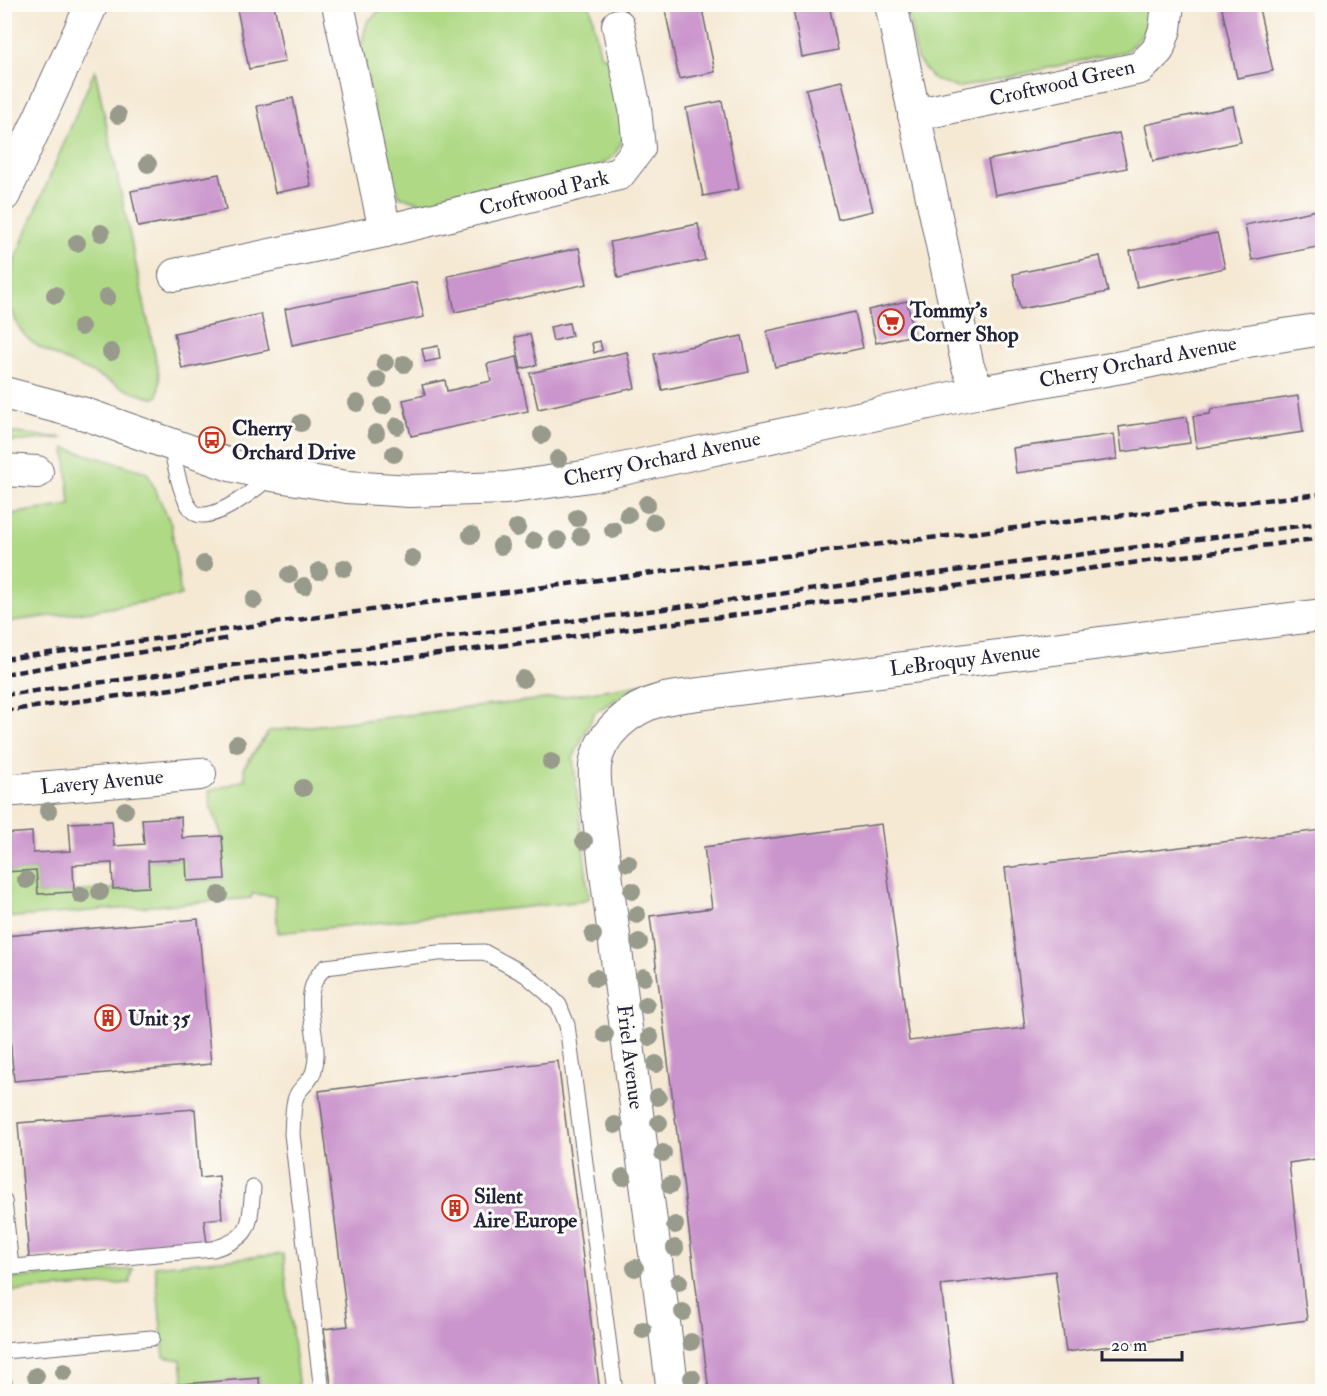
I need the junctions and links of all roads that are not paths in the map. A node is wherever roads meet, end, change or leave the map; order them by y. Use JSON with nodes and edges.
{"nodes":[{"id":1,"x":92,"y":4,"type":"edge"},
{"id":2,"x":338,"y":4,"type":"edge"},
{"id":3,"x":891,"y":4,"type":"edge"},
{"id":4,"x":1168,"y":4,"type":"edge"},
{"id":5,"x":618,"y":25,"type":"dead end"},
{"id":6,"x":914,"y":115,"type":"junction"},
{"id":7,"x":4,"y":195,"type":"edge"},
{"id":8,"x":385,"y":231,"type":"junction"},
{"id":9,"x":175,"y":275,"type":"dead end"},
{"id":10,"x":1323,"y":329,"type":"edge"},
{"id":11,"x":979,"y":392,"type":"junction"},
{"id":12,"x":4,"y":393,"type":"edge"},
{"id":13,"x":171,"y":443,"type":"junction"},
{"id":14,"x":4,"y":470,"type":"edge"},
{"id":15,"x":37,"y":472,"type":"dead end"},
{"id":16,"x":272,"y":475,"type":"junction"},
{"id":17,"x":1323,"y":615,"type":"edge"},
{"id":18,"x":614,"y":726,"type":"joint"},
{"id":19,"x":200,"y":774,"type":"dead end"},
{"id":20,"x":4,"y":791,"type":"edge"},
{"id":21,"x":253,"y":1188,"type":"dead end"},
{"id":22,"x":4,"y":1201,"type":"edge"},
{"id":23,"x":8,"y":1267,"type":"edge"},
{"id":24,"x":152,"y":1338,"type":"dead end"},
{"id":25,"x":4,"y":1351,"type":"edge"},
{"id":26,"x":4,"y":1383,"type":"edge"},
{"id":27,"x":5,"y":1392,"type":"edge"},
{"id":28,"x":322,"y":1392,"type":"edge"},
{"id":29,"x":615,"y":1392,"type":"edge"},
{"id":30,"x":673,"y":1392,"type":"edge"}],
"edges":[{"from":1,"to":7,"type":"street"},
{"from":2,"to":8,"type":"street"},
{"from":3,"to":6,"type":"street"},
{"from":4,"to":6,"type":"street","name":"Croftwood Green"},
{"from":5,"to":8,"type":"street","name":"Croftwood Park"},
{"from":6,"to":11,"type":"street"},
{"from":8,"to":9,"type":"street","name":"Croftwood Park"},
{"from":10,"to":11,"type":"street","name":"Cherry Orchard Avenue"},
{"from":11,"to":16,"type":"street","name":"Cherry Orchard Avenue"},
{"from":12,"to":13,"type":"street","name":"Cherry Orchard Avenue"},
{"from":13,"to":16,"type":"street","name":"Cherry Orchard Avenue"},
{"from":13,"to":16,"type":"lane"},
{"from":14,"to":15,"type":"street"},
{"from":17,"to":18,"type":"street","name":"LeBroquy Avenue"},
{"from":18,"to":30,"type":"street","name":"Friel Avenue"},
{"from":19,"to":20,"type":"street","name":"Lavery Avenue"},
{"from":21,"to":23,"type":"lane"},
{"from":22,"to":23,"type":"lane"},
{"from":24,"to":25,"type":"lane"},
{"from":26,"to":27,"type":"lane"},
{"from":28,"to":29,"type":"lane"}]}
